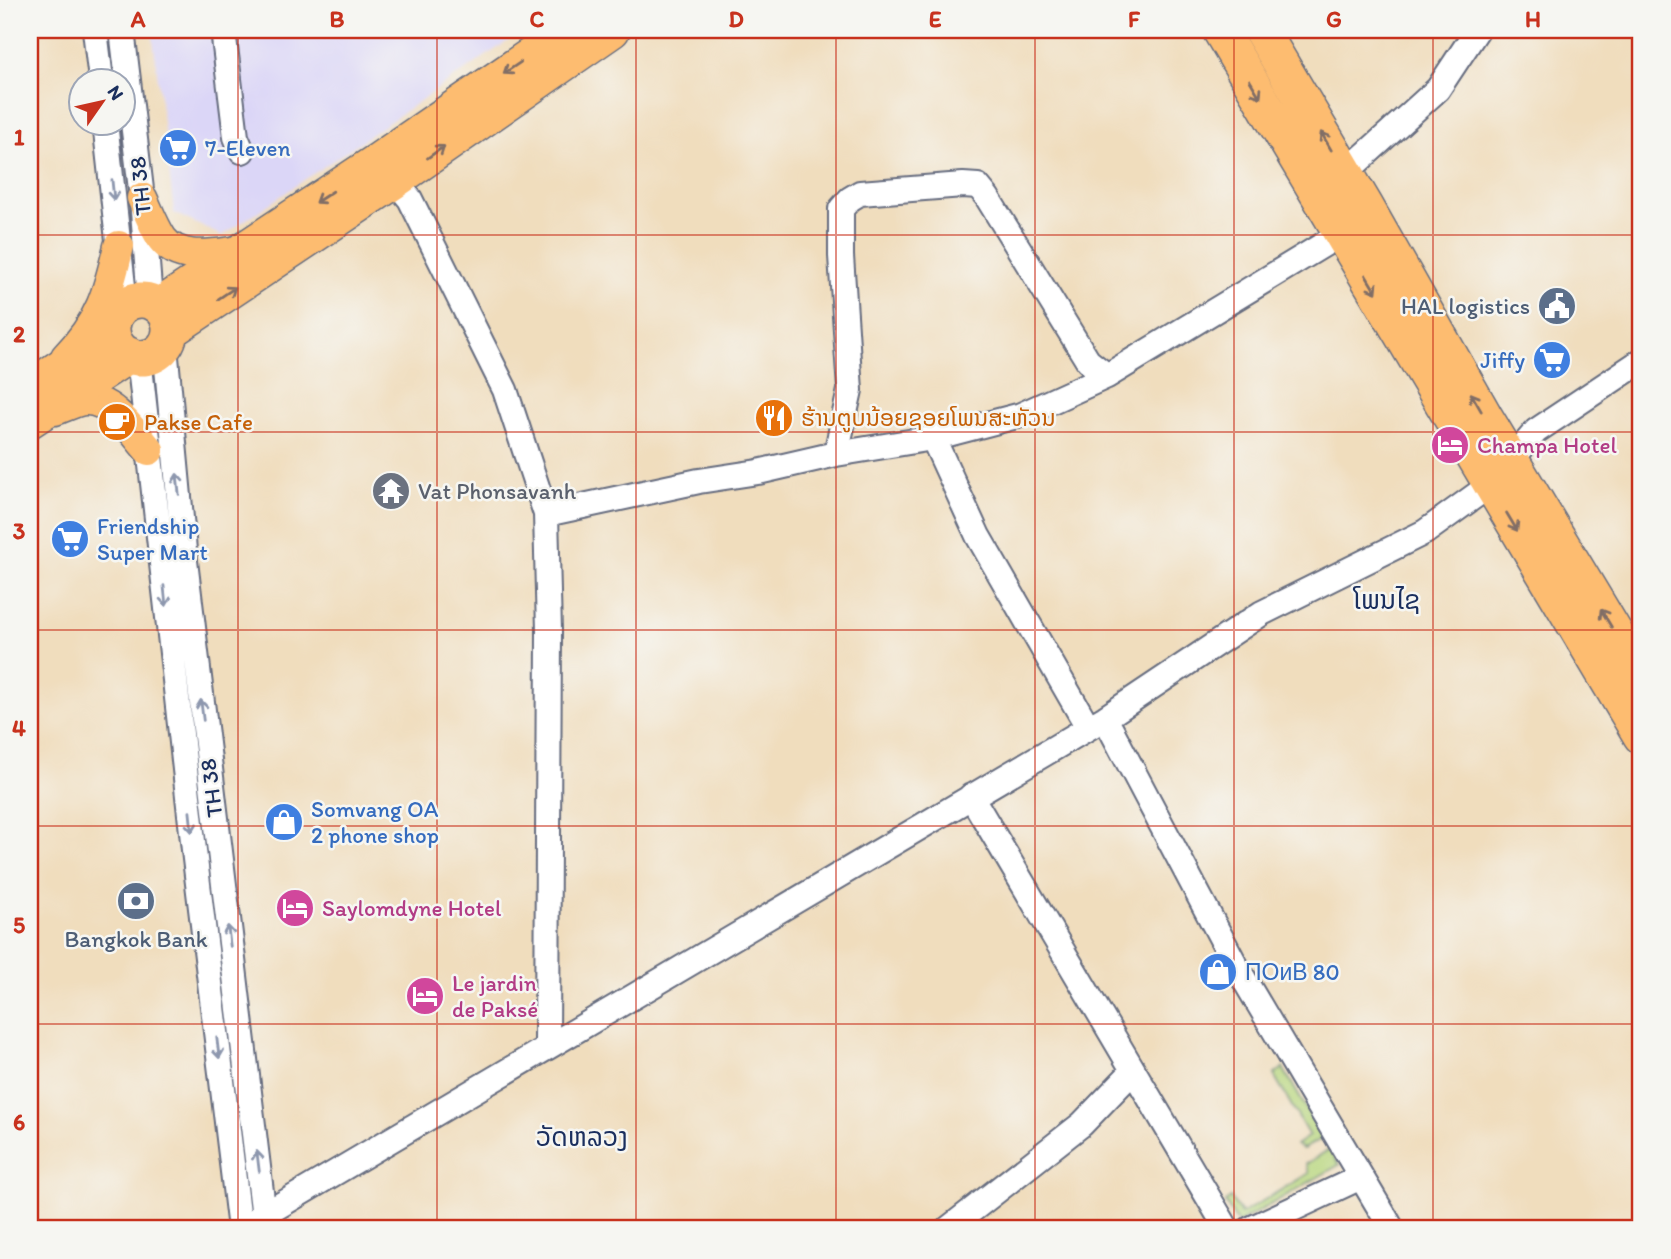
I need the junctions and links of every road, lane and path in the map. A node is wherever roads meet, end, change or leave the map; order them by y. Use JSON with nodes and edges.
{"nodes":[{"id":1,"x":95,"y":30,"type":"edge"},
{"id":2,"x":122,"y":30,"type":"edge"},
{"id":3,"x":223,"y":30,"type":"edge"},
{"id":4,"x":568,"y":30,"type":"edge"},
{"id":5,"x":612,"y":30,"type":"edge"},
{"id":6,"x":1220,"y":30,"type":"edge"},
{"id":7,"x":1261,"y":30,"type":"edge"},
{"id":8,"x":1477,"y":30,"type":"edge"},
{"id":9,"x":99,"y":66,"type":"edge"},
{"id":10,"x":107,"y":136,"type":"edge"},
{"id":11,"x":242,"y":152,"type":"dead end"},
{"id":12,"x":386,"y":171,"type":"junction"},
{"id":13,"x":1345,"y":173,"type":"junction"},
{"id":14,"x":1315,"y":190,"type":"junction"},
{"id":15,"x":142,"y":198,"type":"junction"},
{"id":16,"x":1366,"y":207,"type":"junction"},
{"id":17,"x":1341,"y":234,"type":"junction"},
{"id":18,"x":119,"y":246,"type":"junction"},
{"id":19,"x":242,"y":251,"type":"junction"},
{"id":20,"x":144,"y":329,"type":"junction"},
{"id":21,"x":1641,"y":361,"type":"edge"},
{"id":22,"x":1107,"y":376,"type":"junction"},
{"id":23,"x":35,"y":401,"type":"edge"},
{"id":24,"x":933,"y":438,"type":"junction"},
{"id":25,"x":149,"y":450,"type":"junction"},
{"id":26,"x":836,"y":454,"type":"junction"},
{"id":27,"x":1511,"y":457,"type":"junction"},
{"id":28,"x":1490,"y":485,"type":"junction"},
{"id":29,"x":546,"y":514,"type":"junction"},
{"id":30,"x":173,"y":563,"type":"junction"},
{"id":31,"x":1641,"y":676,"type":"edge"},
{"id":32,"x":1636,"y":716,"type":"edge"},
{"id":33,"x":1096,"y":723,"type":"junction"},
{"id":34,"x":971,"y":796,"type":"junction"},
{"id":35,"x":547,"y":1046,"type":"junction"},
{"id":36,"x":1133,"y":1071,"type":"junction"},
{"id":37,"x":1361,"y":1177,"type":"junction"},
{"id":38,"x":265,"y":1221,"type":"edge"},
{"id":39,"x":240,"y":1229,"type":"edge"},
{"id":40,"x":948,"y":1229,"type":"edge"},
{"id":41,"x":1227,"y":1229,"type":"edge"},
{"id":42,"x":1250,"y":1229,"type":"edge"},
{"id":43,"x":1392,"y":1229,"type":"edge"}],
"edges":[{"from":1,"to":9,"type":"street"},
{"from":2,"to":15,"type":"street","name":"TH 38"},
{"from":3,"to":11,"type":"street"},
{"from":4,"to":12,"type":"highway","one_way":true},
{"from":12,"to":5,"type":"highway","one_way":true},
{"from":6,"to":14,"type":"highway","one_way":true},
{"from":13,"to":7,"type":"highway","one_way":true},
{"from":8,"to":13,"type":"street"},
{"from":10,"to":18,"type":"street","name":"TH 38","one_way":true},
{"from":12,"to":19,"type":"highway","one_way":true},
{"from":20,"to":12,"type":"highway","one_way":true},
{"from":12,"to":29,"type":"street"},
{"from":13,"to":14,"type":"street"},
{"from":13,"to":16,"type":"highway"},
{"from":14,"to":17,"type":"highway"},
{"from":15,"to":19,"type":"main road"},
{"from":15,"to":20,"type":"street","name":"TH 38"},
{"from":16,"to":17,"type":"street"},
{"from":27,"to":16,"type":"highway","one_way":true},
{"from":17,"to":22,"type":"street"},
{"from":17,"to":28,"type":"highway","one_way":true},
{"from":18,"to":20,"type":"street","name":"TH 38"},
{"from":18,"to":23,"type":"main road"},
{"from":19,"to":20,"type":"highway"},
{"from":20,"to":23,"type":"highway"},
{"from":20,"to":25,"type":"street","name":"TH 38"},
{"from":30,"to":20,"type":"street","name":"TH 38","one_way":true},
{"from":21,"to":27,"type":"street"},
{"from":22,"to":24,"type":"street"},
{"from":22,"to":26,"type":"street"},
{"from":23,"to":25,"type":"main road"},
{"from":24,"to":26,"type":"street"},
{"from":24,"to":33,"type":"street"},
{"from":25,"to":30,"type":"street","name":"TH 38"},
{"from":26,"to":29,"type":"street"},
{"from":27,"to":28,"type":"street"},
{"from":31,"to":27,"type":"highway","one_way":true},
{"from":28,"to":32,"type":"highway","one_way":true},
{"from":28,"to":33,"type":"street"},
{"from":29,"to":35,"type":"street"},
{"from":38,"to":30,"type":"street","name":"TH 38","one_way":true},
{"from":30,"to":39,"type":"street","name":"TH 38","one_way":true},
{"from":33,"to":34,"type":"street"},
{"from":33,"to":37,"type":"street"},
{"from":34,"to":35,"type":"street"},
{"from":34,"to":36,"type":"street"},
{"from":35,"to":38,"type":"street"},
{"from":36,"to":40,"type":"street"},
{"from":36,"to":41,"type":"street"},
{"from":37,"to":42,"type":"street"},
{"from":37,"to":43,"type":"street"},
{"from":38,"to":39,"type":"street"}]}
